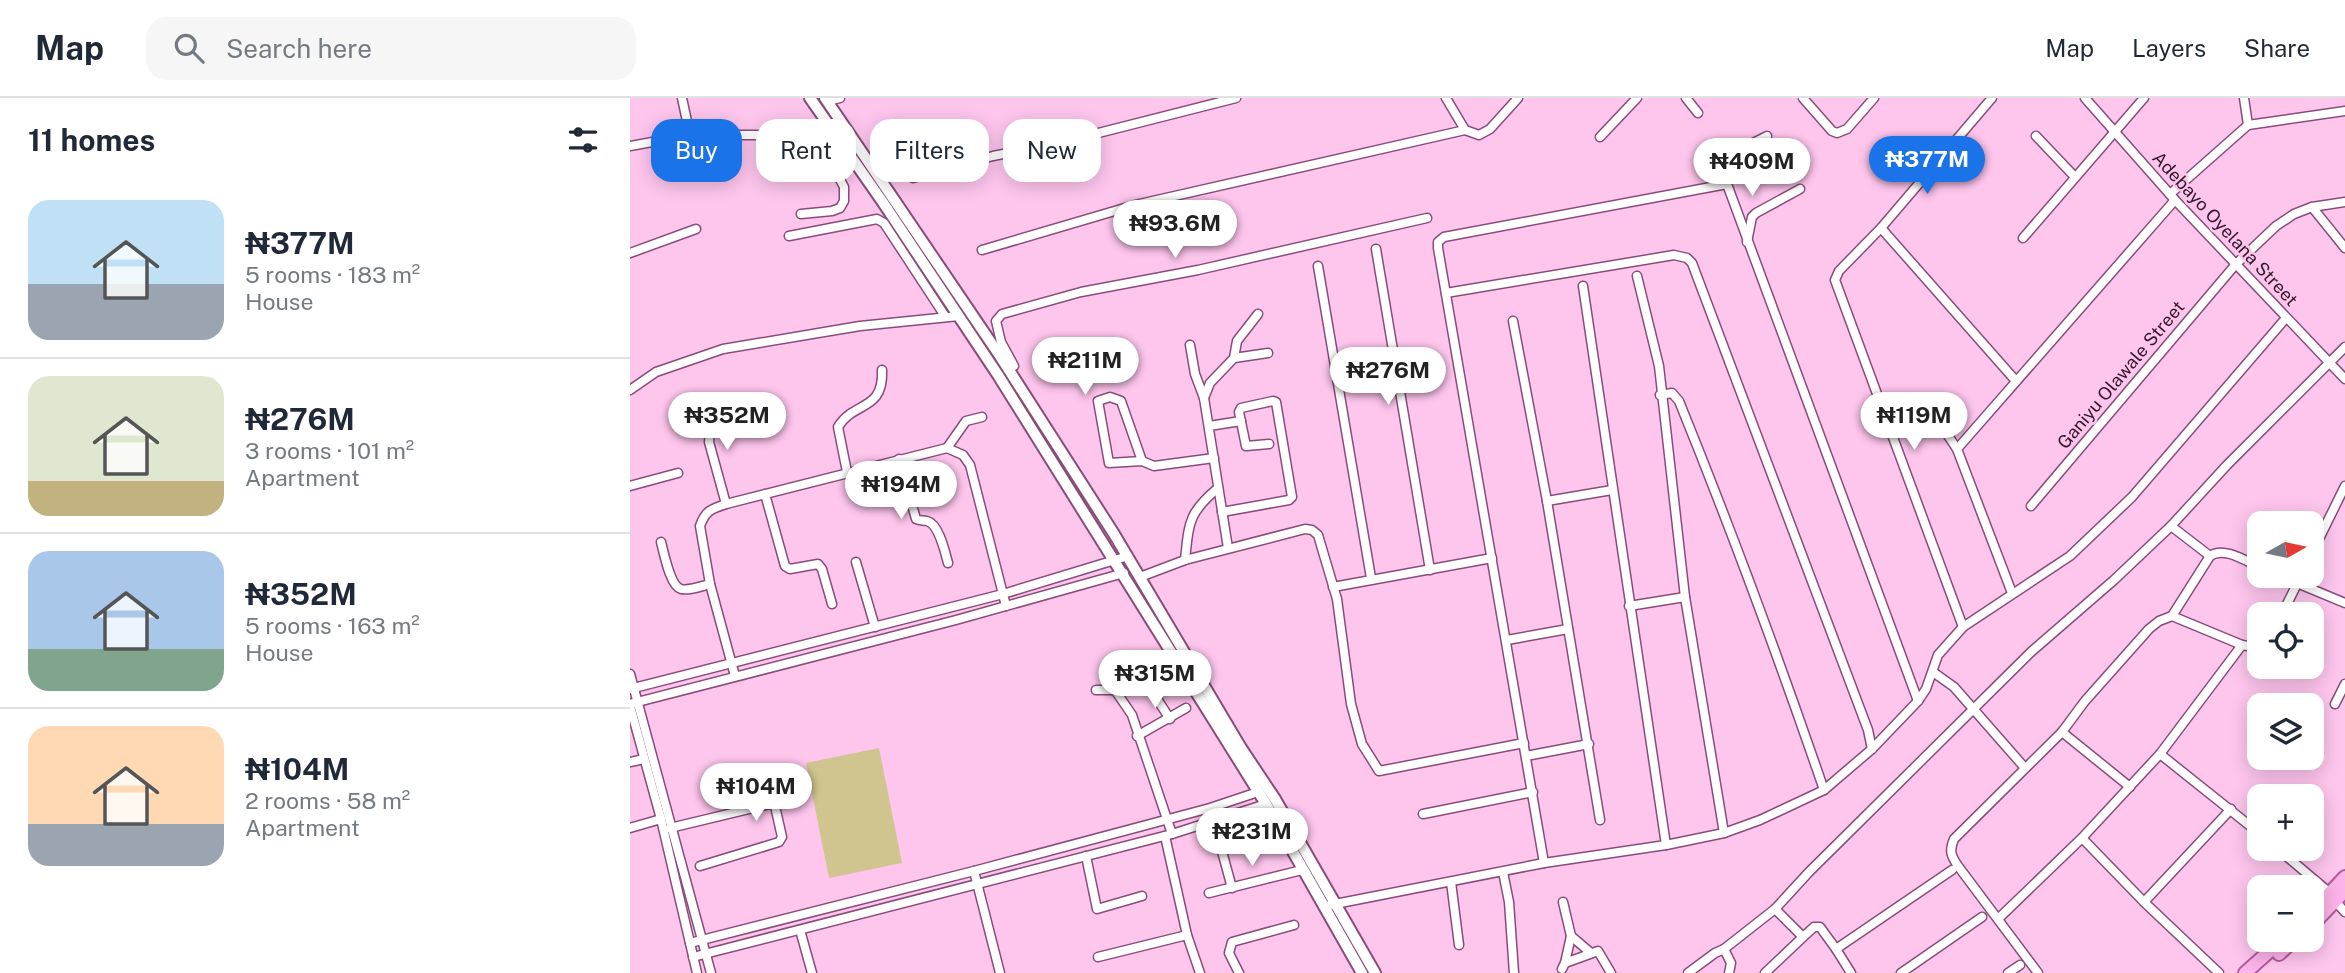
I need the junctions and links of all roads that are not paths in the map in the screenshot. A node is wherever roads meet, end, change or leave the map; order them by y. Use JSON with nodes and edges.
{"nodes":[{"id":1,"x":682,"y":98,"type":"edge"},
{"id":2,"x":810,"y":98,"type":"edge"},
{"id":3,"x":840,"y":98,"type":"edge"},
{"id":4,"x":1236,"y":98,"type":"edge"},
{"id":5,"x":1446,"y":98,"type":"edge"},
{"id":6,"x":1518,"y":98,"type":"edge"},
{"id":7,"x":1637,"y":98,"type":"edge"},
{"id":8,"x":1686,"y":98,"type":"edge"},
{"id":9,"x":1803,"y":98,"type":"edge"},
{"id":10,"x":1874,"y":98,"type":"edge"},
{"id":11,"x":1992,"y":98,"type":"edge"},
{"id":12,"x":2085,"y":98,"type":"edge"},
{"id":13,"x":2144,"y":98,"type":"edge"},
{"id":14,"x":2244,"y":98,"type":"edge"},
{"id":15,"x":826,"y":99,"type":"edge"},
{"id":16,"x":2345,"y":111,"type":"edge"},
{"id":17,"x":1698,"y":113,"type":"dead end"},
{"id":18,"x":687,"y":119,"type":"edge"},
{"id":19,"x":2248,"y":125,"type":"junction"},
{"id":20,"x":1465,"y":130,"type":"junction"},
{"id":21,"x":2115,"y":131,"type":"junction"},
{"id":22,"x":742,"y":135,"type":"edge"},
{"id":23,"x":1767,"y":136,"type":"dead end"},
{"id":24,"x":2036,"y":136,"type":"dead end"},
{"id":25,"x":1600,"y":137,"type":"dead end"},
{"id":26,"x":651,"y":142,"type":"edge"},
{"id":27,"x":630,"y":146,"type":"edge"},
{"id":28,"x":989,"y":157,"type":"edge"},
{"id":29,"x":2075,"y":177,"type":"junction"},
{"id":30,"x":1727,"y":184,"type":"junction"},
{"id":31,"x":1800,"y":189,"type":"dead end"},
{"id":32,"x":2173,"y":197,"type":"junction"},
{"id":33,"x":2345,"y":202,"type":"edge"},
{"id":34,"x":2312,"y":207,"type":"junction"},
{"id":35,"x":801,"y":214,"type":"dead end"},
{"id":36,"x":1427,"y":218,"type":"dead end"},
{"id":37,"x":1881,"y":228,"type":"junction"},
{"id":38,"x":696,"y":229,"type":"dead end"},
{"id":39,"x":789,"y":236,"type":"dead end"},
{"id":40,"x":2023,"y":238,"type":"dead end"},
{"id":41,"x":1747,"y":242,"type":"junction"},
{"id":42,"x":2345,"y":248,"type":"edge"},
{"id":43,"x":1376,"y":249,"type":"dead end"},
{"id":44,"x":982,"y":250,"type":"dead end"},
{"id":45,"x":630,"y":253,"type":"edge"},
{"id":46,"x":2235,"y":264,"type":"junction"},
{"id":47,"x":1318,"y":266,"type":"dead end"},
{"id":48,"x":1637,"y":276,"type":"dead end"},
{"id":49,"x":1583,"y":286,"type":"dead end"},
{"id":50,"x":1446,"y":293,"type":"junction"},
{"id":51,"x":1258,"y":314,"type":"dead end"},
{"id":52,"x":945,"y":316,"type":"junction"},
{"id":53,"x":959,"y":316,"type":"junction"},
{"id":54,"x":2286,"y":318,"type":"junction"},
{"id":55,"x":1513,"y":321,"type":"dead end"},
{"id":56,"x":1190,"y":345,"type":"dead end"},
{"id":57,"x":2345,"y":347,"type":"edge"},
{"id":58,"x":1268,"y":353,"type":"dead end"},
{"id":59,"x":1234,"y":358,"type":"junction"},
{"id":60,"x":2330,"y":362,"type":"junction"},
{"id":61,"x":1009,"y":369,"type":"junction"},
{"id":62,"x":882,"y":370,"type":"dead end"},
{"id":63,"x":2345,"y":379,"type":"edge"},
{"id":64,"x":2016,"y":382,"type":"junction"},
{"id":65,"x":630,"y":390,"type":"edge"},
{"id":66,"x":1660,"y":395,"type":"junction"},
{"id":67,"x":1204,"y":398,"type":"junction"},
{"id":68,"x":757,"y":417,"type":"dead end"},
{"id":69,"x":982,"y":417,"type":"dead end"},
{"id":70,"x":1937,"y":419,"type":"dead end"},
{"id":71,"x":1241,"y":421,"type":"junction"},
{"id":72,"x":1209,"y":426,"type":"junction"},
{"id":73,"x":1269,"y":444,"type":"dead end"},
{"id":74,"x":947,"y":448,"type":"junction"},
{"id":75,"x":1957,"y":449,"type":"junction"},
{"id":76,"x":1214,"y":458,"type":"junction"},
{"id":77,"x":899,"y":459,"type":"junction"},
{"id":78,"x":1142,"y":461,"type":"junction"},
{"id":79,"x":847,"y":472,"type":"junction"},
{"id":80,"x":678,"y":473,"type":"dead end"},
{"id":81,"x":630,"y":486,"type":"edge"},
{"id":82,"x":2345,"y":486,"type":"edge"},
{"id":83,"x":1218,"y":488,"type":"junction"},
{"id":84,"x":1612,"y":490,"type":"junction"},
{"id":85,"x":765,"y":494,"type":"junction"},
{"id":86,"x":1548,"y":501,"type":"junction"},
{"id":87,"x":726,"y":504,"type":"junction"},
{"id":88,"x":2031,"y":506,"type":"dead end"},
{"id":89,"x":1222,"y":512,"type":"junction"},
{"id":90,"x":2171,"y":526,"type":"junction"},
{"id":91,"x":2324,"y":529,"type":"edge"},
{"id":92,"x":661,"y":542,"type":"dead end"},
{"id":93,"x":1228,"y":548,"type":"junction"},
{"id":94,"x":1128,"y":556,"type":"junction"},
{"id":95,"x":2210,"y":556,"type":"junction"},
{"id":96,"x":1492,"y":558,"type":"junction"},
{"id":97,"x":1185,"y":560,"type":"junction"},
{"id":98,"x":1112,"y":561,"type":"junction"},
{"id":99,"x":856,"y":562,"type":"dead end"},
{"id":100,"x":2247,"y":562,"type":"edge"},
{"id":101,"x":948,"y":563,"type":"dead end"},
{"id":102,"x":1430,"y":570,"type":"junction"},
{"id":103,"x":1138,"y":574,"type":"junction"},
{"id":104,"x":1121,"y":575,"type":"junction"},
{"id":105,"x":1371,"y":578,"type":"junction"},
{"id":106,"x":710,"y":584,"type":"junction"},
{"id":107,"x":1333,"y":587,"type":"junction"},
{"id":108,"x":2316,"y":588,"type":"edge"},
{"id":109,"x":2011,"y":593,"type":"junction"},
{"id":110,"x":1003,"y":594,"type":"junction"},
{"id":111,"x":1685,"y":597,"type":"junction"},
{"id":112,"x":2345,"y":603,"type":"edge"},
{"id":113,"x":832,"y":604,"type":"dead end"},
{"id":114,"x":1006,"y":606,"type":"junction"},
{"id":115,"x":1629,"y":606,"type":"junction"},
{"id":116,"x":2172,"y":616,"type":"junction"},
{"id":117,"x":875,"y":627,"type":"junction"},
{"id":118,"x":1963,"y":628,"type":"junction"},
{"id":119,"x":1568,"y":629,"type":"junction"},
{"id":120,"x":1507,"y":640,"type":"junction"},
{"id":121,"x":2242,"y":645,"type":"junction"},
{"id":122,"x":2247,"y":646,"type":"edge"},
{"id":123,"x":732,"y":664,"type":"junction"},
{"id":124,"x":1135,"y":665,"type":"dead end"},
{"id":125,"x":1933,"y":673,"type":"junction"},
{"id":126,"x":630,"y":674,"type":"edge"},
{"id":127,"x":735,"y":676,"type":"junction"},
{"id":128,"x":2345,"y":684,"type":"edge"},
{"id":129,"x":632,"y":688,"type":"edge"},
{"id":130,"x":1096,"y":690,"type":"dead end"},
{"id":131,"x":1918,"y":701,"type":"junction"},
{"id":132,"x":633,"y":704,"type":"edge"},
{"id":133,"x":2335,"y":704,"type":"dead end"},
{"id":134,"x":1186,"y":708,"type":"dead end"},
{"id":135,"x":1974,"y":709,"type":"junction"},
{"id":136,"x":1170,"y":719,"type":"junction"},
{"id":137,"x":2062,"y":732,"type":"junction"},
{"id":138,"x":1137,"y":736,"type":"junction"},
{"id":139,"x":1524,"y":743,"type":"junction"},
{"id":140,"x":1589,"y":744,"type":"junction"},
{"id":141,"x":1872,"y":749,"type":"junction"},
{"id":142,"x":2160,"y":754,"type":"junction"},
{"id":143,"x":1526,"y":756,"type":"junction"},
{"id":144,"x":643,"y":759,"type":"junction"},
{"id":145,"x":630,"y":762,"type":"edge"},
{"id":146,"x":2025,"y":768,"type":"junction"},
{"id":147,"x":2130,"y":787,"type":"junction"},
{"id":148,"x":1824,"y":790,"type":"junction"},
{"id":149,"x":1258,"y":792,"type":"junction"},
{"id":150,"x":1533,"y":792,"type":"junction"},
{"id":151,"x":1266,"y":804,"type":"junction"},
{"id":152,"x":2231,"y":809,"type":"junction"},
{"id":153,"x":1423,"y":814,"type":"dead end"},
{"id":154,"x":661,"y":818,"type":"junction"},
{"id":155,"x":1167,"y":820,"type":"junction"},
{"id":156,"x":1600,"y":820,"type":"dead end"},
{"id":157,"x":1214,"y":822,"type":"junction"},
{"id":158,"x":2247,"y":823,"type":"edge"},
{"id":159,"x":630,"y":828,"type":"edge"},
{"id":160,"x":668,"y":829,"type":"junction"},
{"id":161,"x":1724,"y":834,"type":"junction"},
{"id":162,"x":1168,"y":835,"type":"junction"},
{"id":163,"x":2082,"y":838,"type":"junction"},
{"id":164,"x":1666,"y":845,"type":"junction"},
{"id":165,"x":1086,"y":856,"type":"junction"},
{"id":166,"x":2292,"y":861,"type":"edge"},
{"id":167,"x":1544,"y":863,"type":"junction"},
{"id":168,"x":700,"y":866,"type":"dead end"},
{"id":169,"x":1302,"y":870,"type":"junction"},
{"id":170,"x":1952,"y":870,"type":"dead end"},
{"id":171,"x":974,"y":871,"type":"junction"},
{"id":172,"x":1503,"y":872,"type":"junction"},
{"id":173,"x":2345,"y":877,"type":"edge"},
{"id":174,"x":1451,"y":882,"type":"junction"},
{"id":175,"x":976,"y":884,"type":"junction"},
{"id":176,"x":1231,"y":888,"type":"junction"},
{"id":177,"x":2345,"y":891,"type":"edge"},
{"id":178,"x":1209,"y":893,"type":"dead end"},
{"id":179,"x":1142,"y":896,"type":"dead end"},
{"id":180,"x":2333,"y":897,"type":"junction"},
{"id":181,"x":1563,"y":902,"type":"dead end"},
{"id":182,"x":2144,"y":902,"type":"junction"},
{"id":183,"x":2324,"y":903,"type":"edge"},
{"id":184,"x":1329,"y":905,"type":"junction"},
{"id":185,"x":1775,"y":909,"type":"junction"},
{"id":186,"x":2324,"y":909,"type":"edge"},
{"id":187,"x":2345,"y":912,"type":"edge"},
{"id":188,"x":1982,"y":917,"type":"dead end"},
{"id":189,"x":1998,"y":919,"type":"junction"},
{"id":190,"x":1294,"y":925,"type":"dead end"},
{"id":191,"x":800,"y":930,"type":"junction"},
{"id":192,"x":1187,"y":935,"type":"junction"},
{"id":193,"x":1571,"y":936,"type":"junction"},
{"id":194,"x":1802,"y":937,"type":"junction"},
{"id":195,"x":703,"y":940,"type":"junction"},
{"id":196,"x":690,"y":943,"type":"junction"},
{"id":197,"x":1459,"y":945,"type":"dead end"},
{"id":198,"x":1724,"y":949,"type":"junction"},
{"id":199,"x":1836,"y":949,"type":"junction"},
{"id":200,"x":2269,"y":952,"type":"edge"},
{"id":201,"x":2281,"y":952,"type":"edge"},
{"id":202,"x":706,"y":953,"type":"junction"},
{"id":203,"x":1591,"y":953,"type":"junction"},
{"id":204,"x":693,"y":957,"type":"junction"},
{"id":205,"x":1098,"y":957,"type":"dead end"},
{"id":206,"x":1845,"y":964,"type":"junction"},
{"id":207,"x":2020,"y":965,"type":"dead end"},
{"id":208,"x":1731,"y":972,"type":"edge"},
{"id":209,"x":697,"y":973,"type":"edge"},
{"id":210,"x":711,"y":973,"type":"edge"},
{"id":211,"x":811,"y":973,"type":"edge"},
{"id":212,"x":1000,"y":973,"type":"edge"},
{"id":213,"x":1199,"y":973,"type":"edge"},
{"id":214,"x":1239,"y":973,"type":"edge"},
{"id":215,"x":1362,"y":973,"type":"edge"},
{"id":216,"x":1375,"y":973,"type":"edge"},
{"id":217,"x":1514,"y":973,"type":"edge"},
{"id":218,"x":1611,"y":973,"type":"edge"},
{"id":219,"x":1688,"y":973,"type":"edge"},
{"id":220,"x":1765,"y":973,"type":"edge"},
{"id":221,"x":1839,"y":973,"type":"edge"},
{"id":222,"x":1851,"y":973,"type":"edge"},
{"id":223,"x":1901,"y":973,"type":"edge"},
{"id":224,"x":2008,"y":973,"type":"edge"},
{"id":225,"x":2038,"y":973,"type":"edge"},
{"id":226,"x":2219,"y":973,"type":"edge"},
{"id":227,"x":2245,"y":973,"type":"edge"},
{"id":228,"x":2257,"y":973,"type":"edge"}],
"edges":[{"from":1,"to":18,"type":"street"},
{"from":2,"to":53,"type":"main road"},
{"from":3,"to":15,"type":"street"},
{"from":4,"to":28,"type":"street"},
{"from":5,"to":20,"type":"street"},
{"from":6,"to":20,"type":"street"},
{"from":7,"to":25,"type":"street"},
{"from":8,"to":17,"type":"street"},
{"from":9,"to":10,"type":"street"},
{"from":11,"to":37,"type":"street"},
{"from":12,"to":21,"type":"street","name":"Adebayo Oyelana Street"},
{"from":13,"to":21,"type":"street"},
{"from":14,"to":19,"type":"street"},
{"from":15,"to":61,"type":"main road"},
{"from":16,"to":19,"type":"street"},
{"from":19,"to":32,"type":"street"},
{"from":20,"to":44,"type":"street"},
{"from":21,"to":29,"type":"street"},
{"from":21,"to":32,"type":"street","name":"Adebayo Oyelana Street"},
{"from":22,"to":35,"type":"street"},
{"from":23,"to":30,"type":"street"},
{"from":24,"to":29,"type":"street"},
{"from":26,"to":27,"type":"street"},
{"from":29,"to":40,"type":"street"},
{"from":30,"to":41,"type":"street"},
{"from":30,"to":50,"type":"street"},
{"from":31,"to":41,"type":"street"},
{"from":32,"to":46,"type":"street","name":"Adebayo Oyelana Street"},
{"from":32,"to":64,"type":"street"},
{"from":33,"to":34,"type":"street","name":"Ganiyu Olawale Street"},
{"from":34,"to":42,"type":"street"},
{"from":34,"to":46,"type":"street","name":"Ganiyu Olawale Street"},
{"from":36,"to":61,"type":"street"},
{"from":37,"to":64,"type":"street"},
{"from":37,"to":118,"type":"street"},
{"from":38,"to":45,"type":"street"},
{"from":39,"to":52,"type":"street"},
{"from":41,"to":131,"type":"street"},
{"from":43,"to":102,"type":"street"},
{"from":46,"to":54,"type":"street","name":"Adebayo Oyelana Street"},
{"from":46,"to":88,"type":"street","name":"Ganiyu Olawale Street"},
{"from":47,"to":105,"type":"street"},
{"from":48,"to":66,"type":"street"},
{"from":49,"to":84,"type":"street"},
{"from":50,"to":96,"type":"street"},
{"from":50,"to":141,"type":"street"},
{"from":51,"to":59,"type":"street"},
{"from":52,"to":53,"type":"street"},
{"from":52,"to":65,"type":"street"},
{"from":53,"to":98,"type":"main road"},
{"from":54,"to":60,"type":"street","name":"Adebayo Oyelana Street"},
{"from":54,"to":109,"type":"street"},
{"from":55,"to":86,"type":"street"},
{"from":56,"to":67,"type":"street"},
{"from":57,"to":60,"type":"street"},
{"from":58,"to":59,"type":"street"},
{"from":59,"to":67,"type":"street"},
{"from":60,"to":63,"type":"street","name":"Adebayo Oyelana Street"},
{"from":60,"to":90,"type":"street"},
{"from":61,"to":94,"type":"main road"},
{"from":62,"to":79,"type":"street"},
{"from":64,"to":75,"type":"street"},
{"from":66,"to":111,"type":"street"},
{"from":66,"to":148,"type":"street"},
{"from":67,"to":72,"type":"street"},
{"from":68,"to":87,"type":"street"},
{"from":69,"to":74,"type":"street"},
{"from":70,"to":75,"type":"street"},
{"from":71,"to":72,"type":"street"},
{"from":71,"to":73,"type":"street"},
{"from":71,"to":89,"type":"street"},
{"from":72,"to":76,"type":"street"},
{"from":74,"to":77,"type":"street"},
{"from":74,"to":110,"type":"street"},
{"from":75,"to":109,"type":"street"},
{"from":76,"to":78,"type":"street"},
{"from":76,"to":83,"type":"street"},
{"from":77,"to":79,"type":"street"},
{"from":77,"to":101,"type":"street"},
{"from":78,"to":78,"type":"street"},
{"from":79,"to":85,"type":"street"},
{"from":80,"to":81,"type":"street"},
{"from":82,"to":91,"type":"street"},
{"from":83,"to":89,"type":"street"},
{"from":83,"to":97,"type":"street"},
{"from":84,"to":86,"type":"street"},
{"from":84,"to":115,"type":"street"},
{"from":85,"to":87,"type":"street"},
{"from":85,"to":113,"type":"street"},
{"from":86,"to":119,"type":"street"},
{"from":87,"to":106,"type":"street"},
{"from":89,"to":93,"type":"street"},
{"from":90,"to":95,"type":"street"},
{"from":90,"to":135,"type":"street"},
{"from":92,"to":106,"type":"street"},
{"from":93,"to":97,"type":"street"},
{"from":93,"to":107,"type":"street"},
{"from":94,"to":98,"type":"street"},
{"from":94,"to":103,"type":"main road"},
{"from":95,"to":100,"type":"street"},
{"from":95,"to":116,"type":"street"},
{"from":96,"to":102,"type":"street"},
{"from":96,"to":120,"type":"street"},
{"from":97,"to":103,"type":"street"},
{"from":98,"to":104,"type":"main road"},
{"from":98,"to":110,"type":"street"},
{"from":99,"to":117,"type":"street"},
{"from":102,"to":105,"type":"street"},
{"from":103,"to":104,"type":"street"},
{"from":103,"to":184,"type":"main road"},
{"from":104,"to":114,"type":"street"},
{"from":104,"to":149,"type":"main road"},
{"from":105,"to":107,"type":"street"},
{"from":106,"to":123,"type":"street"},
{"from":107,"to":139,"type":"street"},
{"from":108,"to":112,"type":"street"},
{"from":109,"to":118,"type":"street"},
{"from":110,"to":114,"type":"street"},
{"from":110,"to":117,"type":"street"},
{"from":111,"to":115,"type":"street"},
{"from":111,"to":161,"type":"street"},
{"from":114,"to":127,"type":"street"},
{"from":115,"to":164,"type":"street"},
{"from":116,"to":121,"type":"street"},
{"from":116,"to":137,"type":"street"},
{"from":117,"to":123,"type":"street"},
{"from":118,"to":125,"type":"street"},
{"from":119,"to":120,"type":"street"},
{"from":119,"to":140,"type":"street"},
{"from":120,"to":139,"type":"street"},
{"from":121,"to":122,"type":"street"},
{"from":121,"to":142,"type":"street"},
{"from":123,"to":127,"type":"street"},
{"from":123,"to":129,"type":"street"},
{"from":124,"to":136,"type":"street"},
{"from":125,"to":131,"type":"street"},
{"from":125,"to":135,"type":"street"},
{"from":126,"to":129,"type":"street"},
{"from":127,"to":132,"type":"street"},
{"from":128,"to":133,"type":"street"},
{"from":129,"to":132,"type":"street"},
{"from":130,"to":138,"type":"street"},
{"from":131,"to":141,"type":"street"},
{"from":132,"to":144,"type":"street"},
{"from":132,"to":160,"type":"street"},
{"from":134,"to":136,"type":"street"},
{"from":135,"to":146,"type":"street"},
{"from":135,"to":185,"type":"street"},
{"from":136,"to":138,"type":"street"},
{"from":137,"to":146,"type":"street"},
{"from":137,"to":147,"type":"street"},
{"from":138,"to":155,"type":"street"},
{"from":139,"to":143,"type":"street"},
{"from":140,"to":143,"type":"street"},
{"from":140,"to":156,"type":"street"},
{"from":141,"to":148,"type":"street"},
{"from":142,"to":147,"type":"street"},
{"from":142,"to":152,"type":"street"},
{"from":143,"to":150,"type":"street"},
{"from":144,"to":145,"type":"street"},
{"from":144,"to":154,"type":"street"},
{"from":146,"to":189,"type":"street"},
{"from":147,"to":163,"type":"street"},
{"from":148,"to":161,"type":"street"},
{"from":149,"to":151,"type":"main road"},
{"from":149,"to":155,"type":"street"},
{"from":150,"to":153,"type":"street"},
{"from":150,"to":167,"type":"street"},
{"from":151,"to":157,"type":"street"},
{"from":151,"to":169,"type":"main road"},
{"from":152,"to":158,"type":"street"},
{"from":152,"to":182,"type":"street"},
{"from":154,"to":159,"type":"street"},
{"from":154,"to":160,"type":"street"},
{"from":155,"to":162,"type":"street"},
{"from":155,"to":171,"type":"street"},
{"from":157,"to":162,"type":"street"},
{"from":157,"to":176,"type":"street"},
{"from":160,"to":168,"type":"street"},
{"from":160,"to":195,"type":"street"},
{"from":160,"to":196,"type":"street"},
{"from":161,"to":164,"type":"street"},
{"from":162,"to":165,"type":"street"},
{"from":162,"to":192,"type":"street"},
{"from":163,"to":182,"type":"street"},
{"from":163,"to":189,"type":"street"},
{"from":164,"to":167,"type":"street"},
{"from":165,"to":175,"type":"street"},
{"from":165,"to":179,"type":"street"},
{"from":166,"to":180,"type":"street"},
{"from":167,"to":172,"type":"street"},
{"from":169,"to":176,"type":"street"},
{"from":169,"to":184,"type":"main road"},
{"from":170,"to":199,"type":"street"},
{"from":171,"to":175,"type":"street"},
{"from":171,"to":195,"type":"street"},
{"from":172,"to":174,"type":"street"},
{"from":172,"to":217,"type":"street"},
{"from":173,"to":180,"type":"main road"},
{"from":174,"to":184,"type":"street"},
{"from":174,"to":197,"type":"street"},
{"from":175,"to":191,"type":"street"},
{"from":175,"to":212,"type":"street"},
{"from":176,"to":178,"type":"street"},
{"from":177,"to":180,"type":"main road"},
{"from":180,"to":183,"type":"main road"},
{"from":180,"to":186,"type":"main road"},
{"from":180,"to":187,"type":"street"},
{"from":181,"to":193,"type":"street"},
{"from":182,"to":226,"type":"street"},
{"from":184,"to":215,"type":"main road"},
{"from":184,"to":216,"type":"main road"},
{"from":185,"to":194,"type":"street"},
{"from":185,"to":198,"type":"street"},
{"from":188,"to":223,"type":"street"},
{"from":189,"to":225,"type":"street"},
{"from":190,"to":214,"type":"street"},
{"from":191,"to":202,"type":"street"},
{"from":191,"to":211,"type":"street"},
{"from":192,"to":205,"type":"street"},
{"from":192,"to":213,"type":"street"},
{"from":193,"to":203,"type":"street"},
{"from":193,"to":203,"type":"street"},
{"from":194,"to":199,"type":"street"},
{"from":194,"to":220,"type":"street"},
{"from":195,"to":196,"type":"street"},
{"from":195,"to":202,"type":"street"},
{"from":196,"to":204,"type":"street"},
{"from":198,"to":208,"type":"street"},
{"from":198,"to":219,"type":"street"},
{"from":199,"to":206,"type":"street"},
{"from":200,"to":227,"type":"main road"},
{"from":201,"to":228,"type":"main road"},
{"from":202,"to":204,"type":"street"},
{"from":202,"to":210,"type":"street"},
{"from":203,"to":218,"type":"street"},
{"from":204,"to":209,"type":"street"},
{"from":206,"to":221,"type":"street"},
{"from":206,"to":222,"type":"street"},
{"from":207,"to":224,"type":"street"}]}
